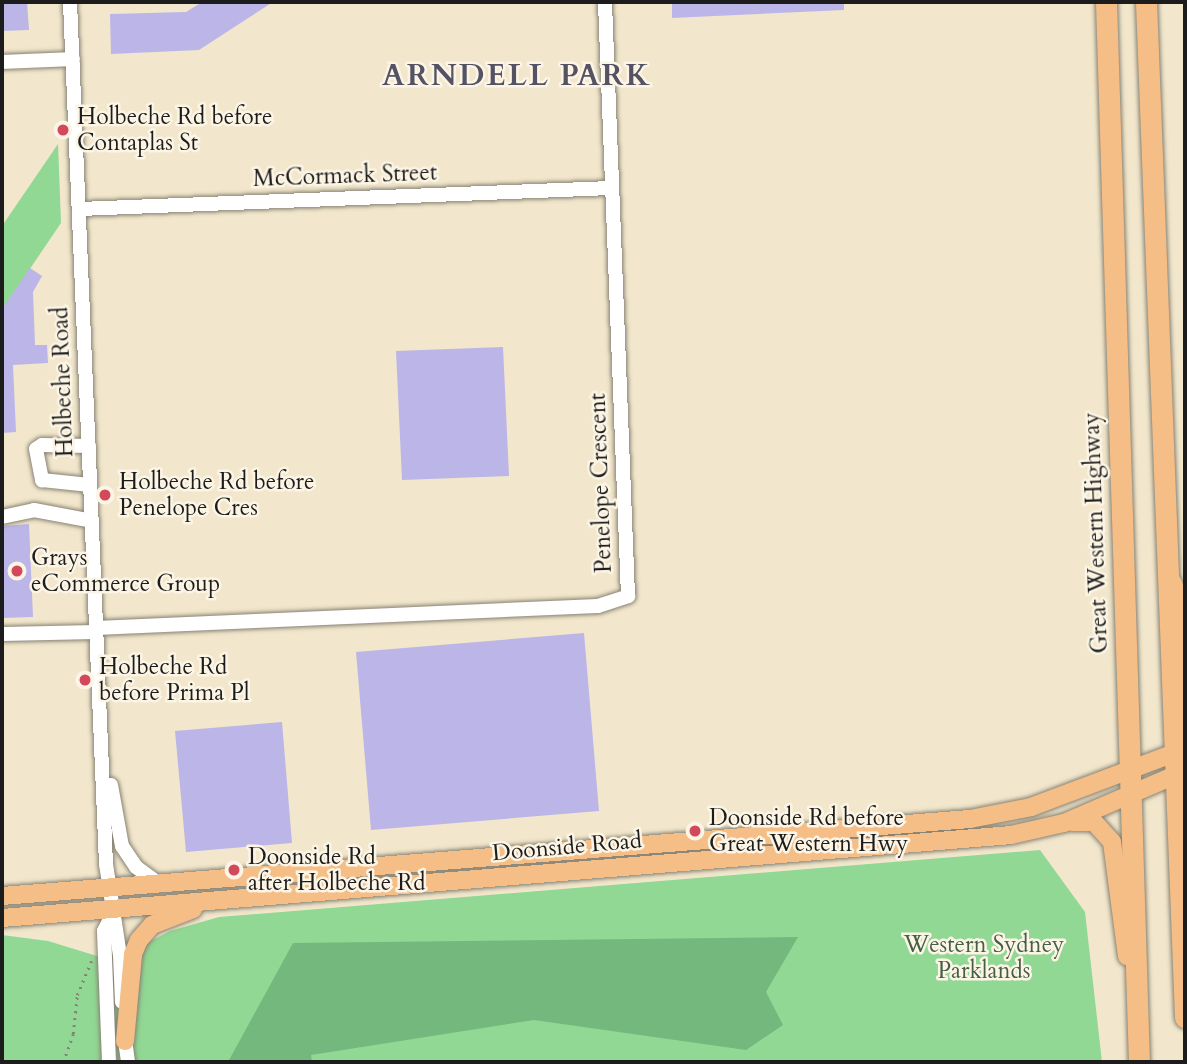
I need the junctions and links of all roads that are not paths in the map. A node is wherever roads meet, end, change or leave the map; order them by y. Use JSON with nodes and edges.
{"nodes":[{"id":1,"x":70,"y":2,"type":"edge"},
{"id":2,"x":605,"y":2,"type":"edge"},
{"id":3,"x":1106,"y":2,"type":"edge"},
{"id":4,"x":1146,"y":2,"type":"edge"},
{"id":5,"x":73,"y":59,"type":"junction"},
{"id":6,"x":2,"y":62,"type":"edge"},
{"id":7,"x":612,"y":188,"type":"junction"},
{"id":8,"x":79,"y":209,"type":"junction"},
{"id":9,"x":89,"y":446,"type":"junction"},
{"id":10,"x":90,"y":485,"type":"junction"},
{"id":11,"x":2,"y":517,"type":"edge"},
{"id":12,"x":92,"y":521,"type":"junction"},
{"id":13,"x":1169,"y":573,"type":"junction"},
{"id":14,"x":96,"y":630,"type":"junction"},
{"id":15,"x":2,"y":634,"type":"edge"},
{"id":16,"x":1185,"y":671,"type":"edge"},
{"id":17,"x":103,"y":760,"type":"junction"},
{"id":18,"x":1180,"y":762,"type":"edge"},
{"id":19,"x":1129,"y":770,"type":"junction"},
{"id":20,"x":1130,"y":794,"type":"junction"},
{"id":21,"x":1064,"y":822,"type":"junction"},
{"id":22,"x":158,"y":883,"type":"junction"},
{"id":23,"x":108,"y":887,"type":"junction"},
{"id":24,"x":2,"y":896,"type":"edge"},
{"id":25,"x":213,"y":902,"type":"junction"},
{"id":26,"x":111,"y":913,"type":"junction"},
{"id":27,"x":2,"y":918,"type":"edge"},
{"id":28,"x":1185,"y":1017,"type":"edge"},
{"id":29,"x":1137,"y":1022,"type":"junction"},
{"id":30,"x":125,"y":1041,"type":"junction"},
{"id":31,"x":109,"y":1062,"type":"edge"},
{"id":32,"x":128,"y":1062,"type":"edge"},
{"id":33,"x":1139,"y":1062,"type":"edge"}],
"edges":[{"from":1,"to":5,"type":"street","name":"Holbeche Road"},
{"from":2,"to":7,"type":"street","name":"Penelope Crescent"},
{"from":3,"to":19,"type":"highway","name":"Great Western Highway"},
{"from":4,"to":13,"type":"highway"},
{"from":5,"to":6,"type":"street"},
{"from":5,"to":8,"type":"street","name":"Holbeche Road"},
{"from":7,"to":8,"type":"street","name":"McCormack Street"},
{"from":7,"to":14,"type":"street","name":"Penelope Crescent"},
{"from":8,"to":9,"type":"street","name":"Holbeche Road"},
{"from":9,"to":10,"type":"street","name":"Holbeche Road"},
{"from":9,"to":10,"type":"street"},
{"from":10,"to":12,"type":"street","name":"Holbeche Road"},
{"from":11,"to":12,"type":"street"},
{"from":12,"to":14,"type":"street","name":"Holbeche Road"},
{"from":13,"to":16,"type":"main road"},
{"from":13,"to":18,"type":"highway"},
{"from":14,"to":15,"type":"street"},
{"from":14,"to":17,"type":"street","name":"Holbeche Road"},
{"from":17,"to":22,"type":"street","name":"Holbeche Road"},
{"from":17,"to":23,"type":"street","name":"Holbeche Road"},
{"from":18,"to":19,"type":"main road","name":"Doonside Road"},
{"from":18,"to":20,"type":"main road","name":"Doonside Road"},
{"from":18,"to":28,"type":"highway"},
{"from":19,"to":20,"type":"highway","name":"Great Western Highway"},
{"from":19,"to":22,"type":"main road","name":"Doonside Road"},
{"from":20,"to":21,"type":"main road","name":"Doonside Road"},
{"from":20,"to":29,"type":"highway","name":"Great Western Highway"},
{"from":21,"to":25,"type":"main road","name":"Doonside Road"},
{"from":21,"to":29,"type":"main road"},
{"from":22,"to":23,"type":"main road","name":"Doonside Road"},
{"from":23,"to":24,"type":"main road","name":"Doonside Road"},
{"from":23,"to":26,"type":"street","name":"Holbeche Road"},
{"from":25,"to":26,"type":"main road","name":"Doonside Road"},
{"from":25,"to":30,"type":"main road"},
{"from":26,"to":27,"type":"main road","name":"Doonside Road"},
{"from":26,"to":30,"type":"street"},
{"from":26,"to":31,"type":"street"},
{"from":29,"to":33,"type":"highway","name":"Great Western Highway"},
{"from":30,"to":32,"type":"street"}]}
